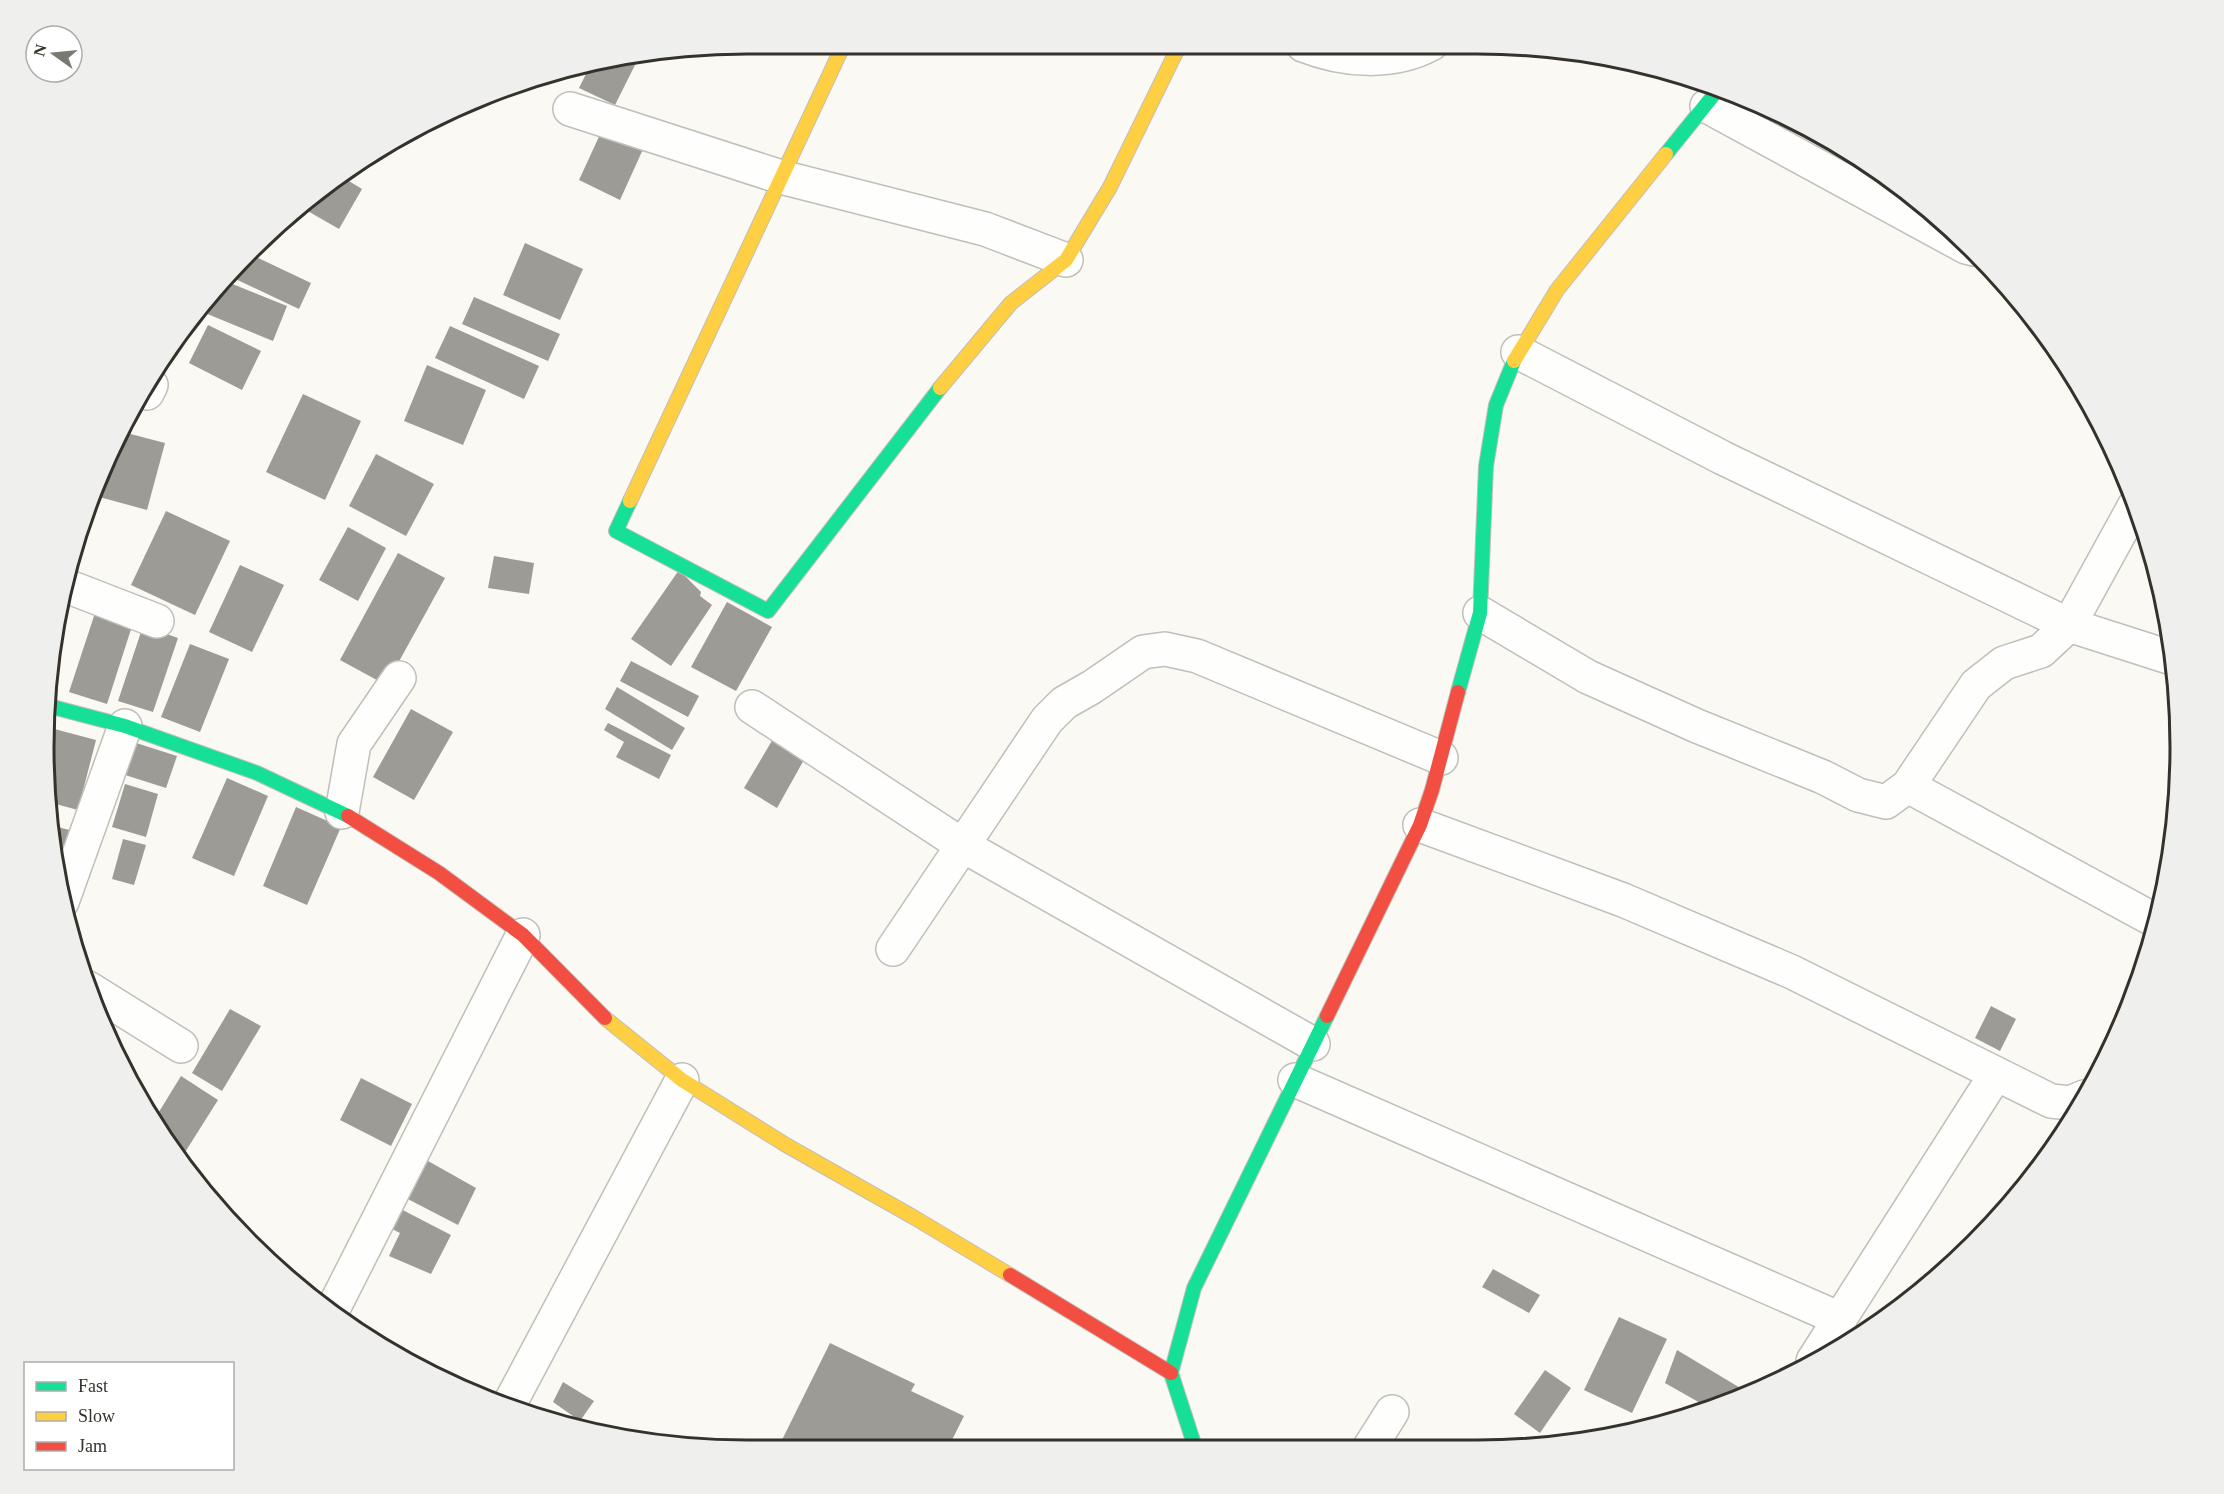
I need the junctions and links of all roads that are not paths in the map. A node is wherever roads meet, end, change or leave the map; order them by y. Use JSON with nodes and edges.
{"nodes":[{"id":1,"x":839,"y":54,"type":"edge"},
{"id":2,"x":1175,"y":54,"type":"edge"},
{"id":3,"x":1338,"y":54,"type":"edge"},
{"id":4,"x":1405,"y":54,"type":"edge"},
{"id":5,"x":1712,"y":99,"type":"edge"},
{"id":6,"x":570,"y":109,"type":"dead end"},
{"id":7,"x":781,"y":177,"type":"junction"},
{"id":8,"x":1940,"y":232,"type":"edge"},
{"id":9,"x":1066,"y":260,"type":"junction"},
{"id":10,"x":1518,"y":352,"type":"junction"},
{"id":11,"x":2130,"y":515,"type":"edge"},
{"id":12,"x":73,"y":588,"type":"edge"},
{"id":13,"x":1480,"y":613,"type":"junction"},
{"id":14,"x":157,"y":621,"type":"dead end"},
{"id":15,"x":2069,"y":625,"type":"junction"},
{"id":16,"x":2164,"y":655,"type":"edge"},
{"id":17,"x":399,"y":678,"type":"dead end"},
{"id":18,"x":752,"y":707,"type":"dead end"},
{"id":19,"x":55,"y":708,"type":"edge"},
{"id":20,"x":125,"y":726,"type":"junction"},
{"id":21,"x":1441,"y":758,"type":"junction"},
{"id":22,"x":1908,"y":786,"type":"junction"},
{"id":23,"x":342,"y":812,"type":"junction"},
{"id":24,"x":1420,"y":825,"type":"junction"},
{"id":25,"x":962,"y":845,"type":"junction"},
{"id":26,"x":68,"y":886,"type":"edge"},
{"id":27,"x":2148,"y":917,"type":"edge"},
{"id":28,"x":524,"y":935,"type":"junction"},
{"id":29,"x":893,"y":949,"type":"dead end"},
{"id":30,"x":101,"y":996,"type":"edge"},
{"id":31,"x":1313,"y":1044,"type":"junction"},
{"id":32,"x":181,"y":1046,"type":"dead end"},
{"id":33,"x":1996,"y":1074,"type":"junction"},
{"id":34,"x":682,"y":1080,"type":"junction"},
{"id":35,"x":1295,"y":1080,"type":"junction"},
{"id":36,"x":2072,"y":1102,"type":"edge"},
{"id":37,"x":335,"y":1304,"type":"edge"},
{"id":38,"x":1840,"y":1319,"type":"junction"},
{"id":39,"x":1821,"y":1349,"type":"edge"},
{"id":40,"x":1171,"y":1373,"type":"junction"},
{"id":41,"x":512,"y":1399,"type":"edge"},
{"id":42,"x":1392,"y":1412,"type":"dead end"},
{"id":43,"x":1193,"y":1440,"type":"edge"},
{"id":44,"x":1374,"y":1440,"type":"edge"}],
"edges":[{"from":1,"to":7,"type":"street"},
{"from":2,"to":9,"type":"street"},
{"from":3,"to":4,"type":"street"},
{"from":5,"to":8,"type":"street"},
{"from":5,"to":10,"type":"street"},
{"from":6,"to":7,"type":"street"},
{"from":7,"to":9,"type":"street"},
{"from":7,"to":9,"type":"street"},
{"from":10,"to":13,"type":"street"},
{"from":10,"to":15,"type":"street"},
{"from":11,"to":15,"type":"street"},
{"from":12,"to":14,"type":"street"},
{"from":13,"to":21,"type":"street"},
{"from":13,"to":22,"type":"street"},
{"from":15,"to":16,"type":"street"},
{"from":15,"to":22,"type":"street"},
{"from":17,"to":23,"type":"street"},
{"from":18,"to":25,"type":"street"},
{"from":19,"to":20,"type":"street"},
{"from":20,"to":23,"type":"street"},
{"from":20,"to":26,"type":"street"},
{"from":21,"to":24,"type":"street"},
{"from":21,"to":25,"type":"street"},
{"from":22,"to":27,"type":"street"},
{"from":23,"to":28,"type":"street"},
{"from":24,"to":31,"type":"street"},
{"from":24,"to":33,"type":"street"},
{"from":25,"to":29,"type":"street"},
{"from":25,"to":31,"type":"street"},
{"from":28,"to":34,"type":"street"},
{"from":28,"to":37,"type":"street"},
{"from":30,"to":32,"type":"street"},
{"from":31,"to":35,"type":"street"},
{"from":33,"to":36,"type":"street"},
{"from":33,"to":38,"type":"street"},
{"from":34,"to":40,"type":"street"},
{"from":34,"to":41,"type":"street"},
{"from":35,"to":38,"type":"street"},
{"from":35,"to":40,"type":"street"},
{"from":38,"to":39,"type":"street"},
{"from":40,"to":43,"type":"street"},
{"from":42,"to":44,"type":"street"}]}
